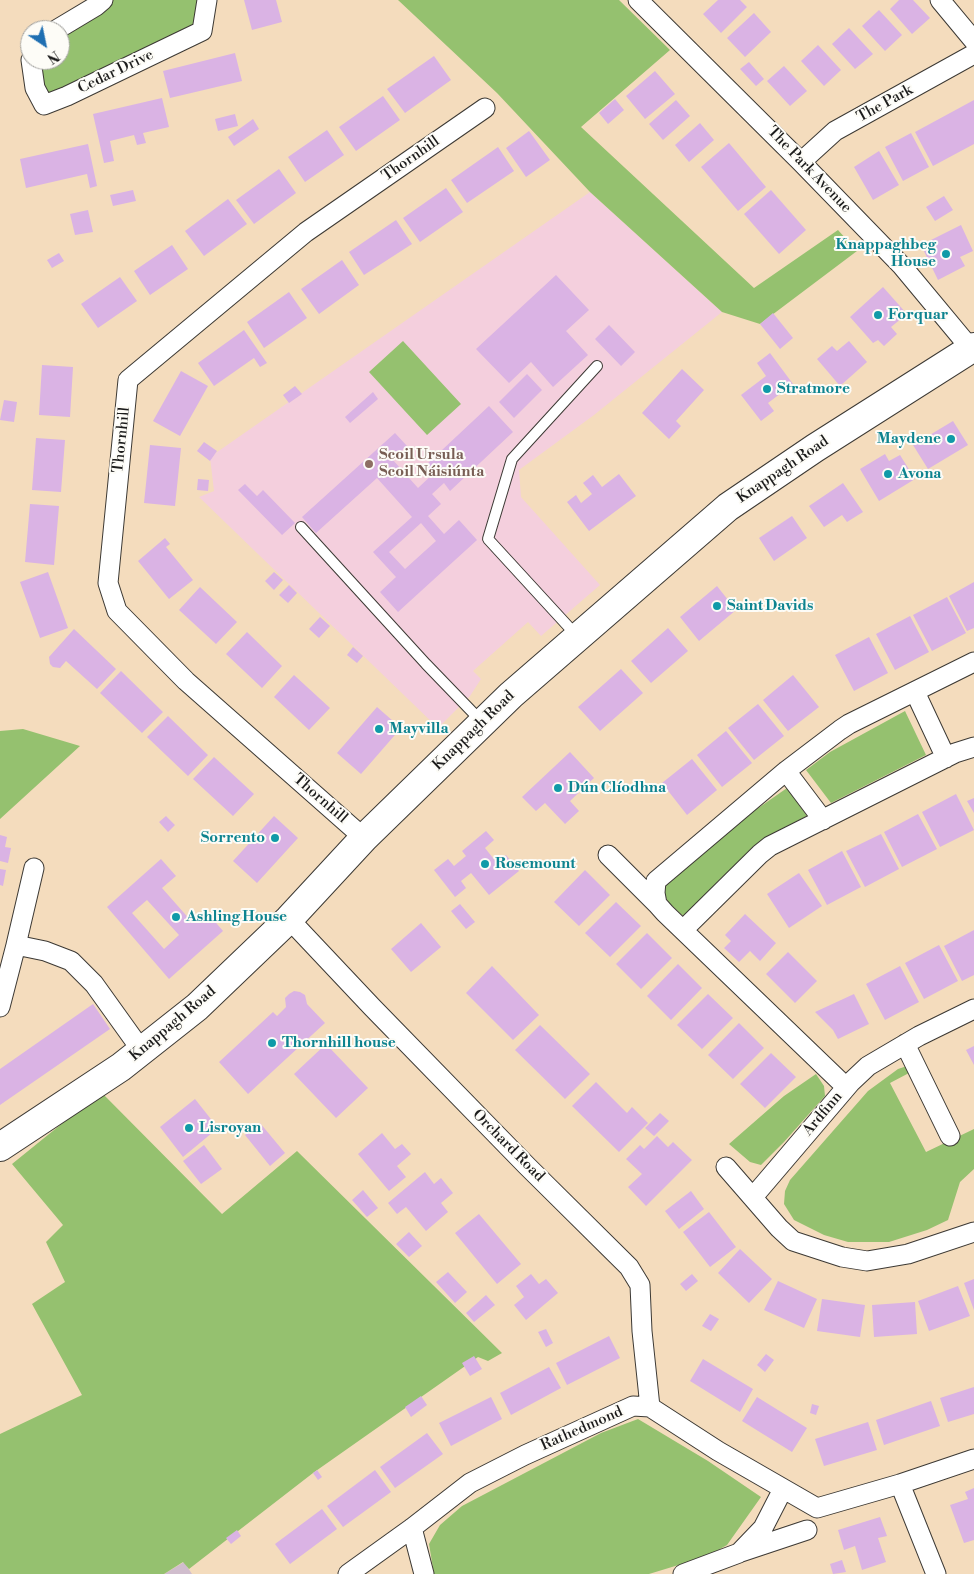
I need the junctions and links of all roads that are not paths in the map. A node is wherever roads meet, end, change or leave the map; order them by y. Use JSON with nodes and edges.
{"nodes":[{"id":1,"x":103,"y":0,"type":"edge"},
{"id":2,"x":207,"y":0,"type":"edge"},
{"id":3,"x":638,"y":0,"type":"edge"},
{"id":4,"x":940,"y":0,"type":"edge"},
{"id":5,"x":70,"y":22,"type":"edge"},
{"id":6,"x":974,"y":41,"type":"edge"},
{"id":7,"x":974,"y":54,"type":"edge"},
{"id":8,"x":32,"y":70,"type":"edge"},
{"id":9,"x":485,"y":108,"type":"dead end"},
{"id":10,"x":801,"y":162,"type":"junction"},
{"id":11,"x":972,"y":348,"type":"edge"},
{"id":12,"x":597,"y":366,"type":"dead end"},
{"id":13,"x":301,"y":527,"type":"dead end"},
{"id":14,"x":577,"y":636,"type":"junction"},
{"id":15,"x":974,"y":662,"type":"edge"},
{"id":16,"x":915,"y":692,"type":"junction"},
{"id":17,"x":482,"y":722,"type":"junction"},
{"id":18,"x":974,"y":747,"type":"edge"},
{"id":19,"x":946,"y":758,"type":"junction"},
{"id":20,"x":786,"y":771,"type":"junction"},
{"id":21,"x":823,"y":820,"type":"junction"},
{"id":22,"x":364,"y":838,"type":"junction"},
{"id":23,"x":608,"y":856,"type":"dead end"},
{"id":24,"x":34,"y":868,"type":"dead end"},
{"id":25,"x":657,"y":904,"type":"junction"},
{"id":26,"x":289,"y":919,"type":"junction"},
{"id":27,"x":683,"y":930,"type":"junction"},
{"id":28,"x":16,"y":945,"type":"junction"},
{"id":29,"x":0,"y":1008,"type":"edge"},
{"id":30,"x":974,"y":1009,"type":"edge"},
{"id":31,"x":905,"y":1044,"type":"junction"},
{"id":32,"x":142,"y":1051,"type":"junction"},
{"id":33,"x":846,"y":1087,"type":"junction"},
{"id":34,"x":950,"y":1136,"type":"dead end"},
{"id":35,"x":0,"y":1147,"type":"edge"},
{"id":36,"x":726,"y":1167,"type":"dead end"},
{"id":37,"x":753,"y":1197,"type":"junction"},
{"id":38,"x":974,"y":1232,"type":"edge"},
{"id":39,"x":650,"y":1407,"type":"junction"},
{"id":40,"x":974,"y":1459,"type":"edge"},
{"id":41,"x":900,"y":1484,"type":"junction"},
{"id":42,"x":783,"y":1489,"type":"junction"},
{"id":43,"x":412,"y":1528,"type":"junction"},
{"id":44,"x":807,"y":1530,"type":"dead end"},
{"id":45,"x":738,"y":1553,"type":"junction"},
{"id":46,"x":348,"y":1574,"type":"edge"},
{"id":47,"x":424,"y":1574,"type":"edge"},
{"id":48,"x":683,"y":1574,"type":"edge"},
{"id":49,"x":936,"y":1574,"type":"edge"}],
"edges":[{"from":1,"to":5,"type":"street"},
{"from":2,"to":8,"type":"street","name":"Cedar Drive"},
{"from":3,"to":10,"type":"street","name":"The Park Avenue"},
{"from":4,"to":6,"type":"street"},
{"from":7,"to":10,"type":"street","name":"The Park"},
{"from":9,"to":22,"type":"street","name":"Thornhill"},
{"from":10,"to":11,"type":"street","name":"The Park Avenue"},
{"from":11,"to":14,"type":"main road","name":"Knappagh Road"},
{"from":12,"to":14,"type":"lane"},
{"from":13,"to":17,"type":"lane"},
{"from":14,"to":17,"type":"main road","name":"Knappagh Road"},
{"from":15,"to":16,"type":"street"},
{"from":16,"to":19,"type":"street"},
{"from":16,"to":20,"type":"street"},
{"from":17,"to":22,"type":"main road","name":"Knappagh Road"},
{"from":18,"to":19,"type":"street"},
{"from":19,"to":21,"type":"street"},
{"from":20,"to":21,"type":"street"},
{"from":20,"to":25,"type":"street"},
{"from":21,"to":27,"type":"street"},
{"from":22,"to":26,"type":"main road","name":"Knappagh Road"},
{"from":23,"to":25,"type":"street"},
{"from":24,"to":28,"type":"street"},
{"from":25,"to":27,"type":"street"},
{"from":26,"to":32,"type":"main road","name":"Knappagh Road"},
{"from":26,"to":39,"type":"street","name":"Orchard Road"},
{"from":27,"to":33,"type":"street"},
{"from":28,"to":29,"type":"street"},
{"from":28,"to":32,"type":"street"},
{"from":30,"to":31,"type":"street","name":"Ardfinn"},
{"from":31,"to":33,"type":"street","name":"Ardfinn"},
{"from":31,"to":34,"type":"street"},
{"from":32,"to":35,"type":"main road","name":"Knappagh Road"},
{"from":33,"to":37,"type":"street","name":"Ardfinn"},
{"from":36,"to":37,"type":"street"},
{"from":37,"to":38,"type":"street"},
{"from":39,"to":42,"type":"street"},
{"from":39,"to":43,"type":"street","name":"Rathedmond"},
{"from":40,"to":41,"type":"street"},
{"from":41,"to":42,"type":"street"},
{"from":41,"to":49,"type":"street"},
{"from":42,"to":45,"type":"street"},
{"from":43,"to":46,"type":"street","name":"Rathedmond"},
{"from":43,"to":47,"type":"street"},
{"from":44,"to":45,"type":"street"},
{"from":45,"to":48,"type":"street"}]}
